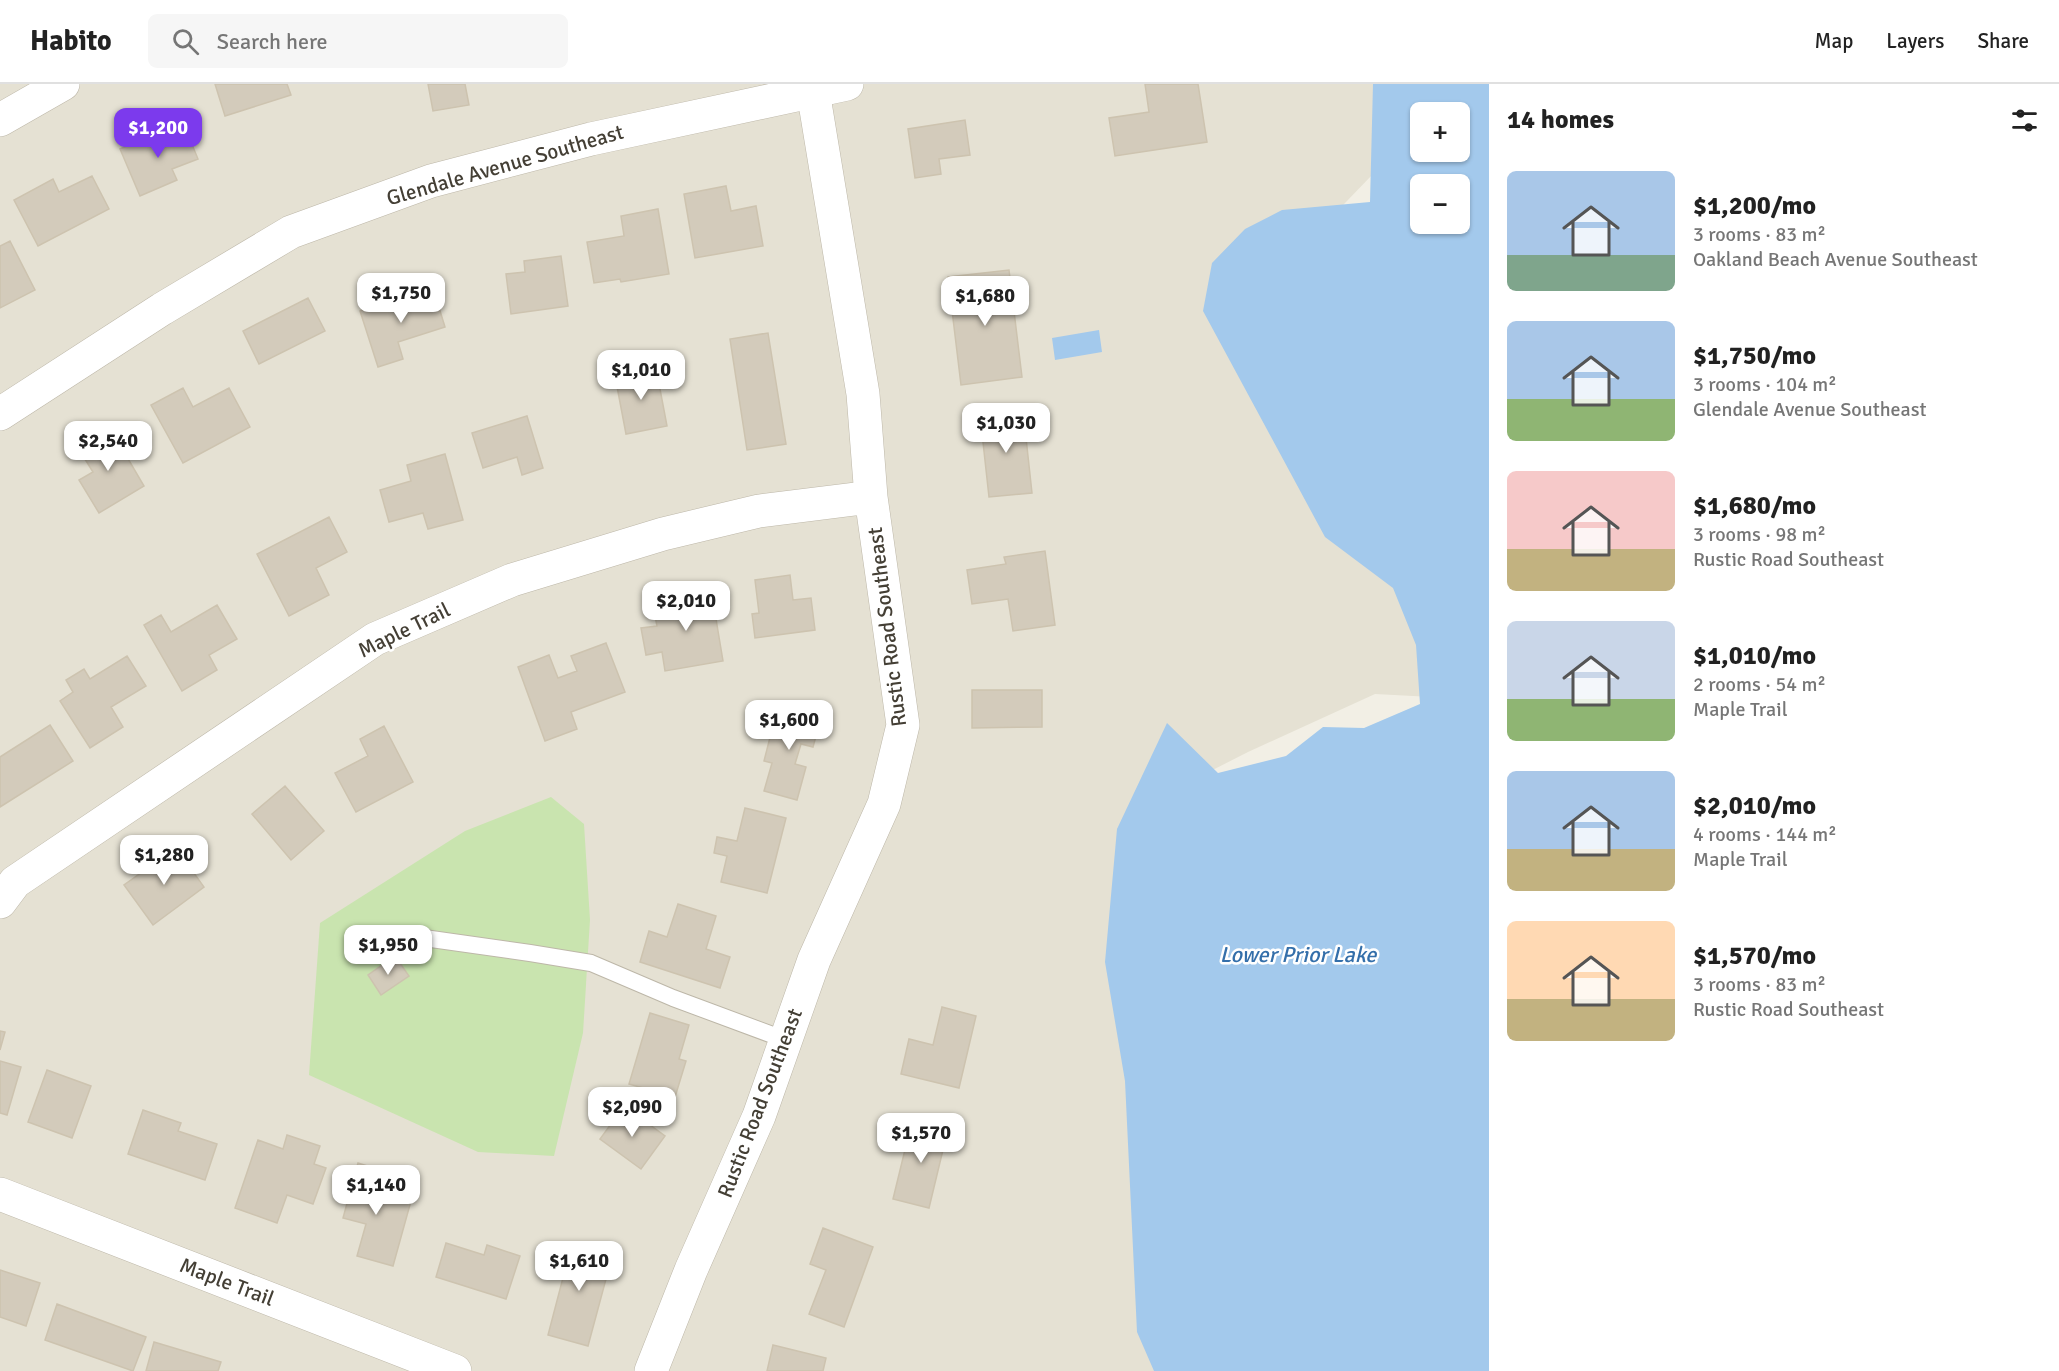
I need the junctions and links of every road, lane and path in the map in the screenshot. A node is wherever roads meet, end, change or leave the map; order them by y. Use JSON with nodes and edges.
{"nodes":[{"id":1,"x":63,"y":84,"type":"edge"},
{"id":2,"x":847,"y":84,"type":"edge"},
{"id":3,"x":813,"y":91,"type":"junction"},
{"id":4,"x":0,"y":120,"type":"edge"},
{"id":5,"x":0,"y":414,"type":"edge"},
{"id":6,"x":871,"y":496,"type":"junction"},
{"id":7,"x":0,"y":902,"type":"edge"},
{"id":8,"x":410,"y":936,"type":"dead end"},
{"id":9,"x":786,"y":1040,"type":"junction"},
{"id":10,"x":0,"y":1194,"type":"edge"},
{"id":11,"x":455,"y":1371,"type":"edge"},
{"id":12,"x":651,"y":1371,"type":"edge"}],
"edges":[{"from":1,"to":4,"type":"street"},
{"from":2,"to":3,"type":"street","name":"Glendale Avenue Southeast"},
{"from":3,"to":5,"type":"street","name":"Glendale Avenue Southeast"},
{"from":3,"to":6,"type":"street","name":"Rustic Road Southeast"},
{"from":6,"to":7,"type":"street","name":"Maple Trail"},
{"from":6,"to":9,"type":"street","name":"Rustic Road Southeast"},
{"from":8,"to":9,"type":"lane"},
{"from":9,"to":12,"type":"street","name":"Rustic Road Southeast"},
{"from":10,"to":11,"type":"street","name":"Maple Trail"}]}
